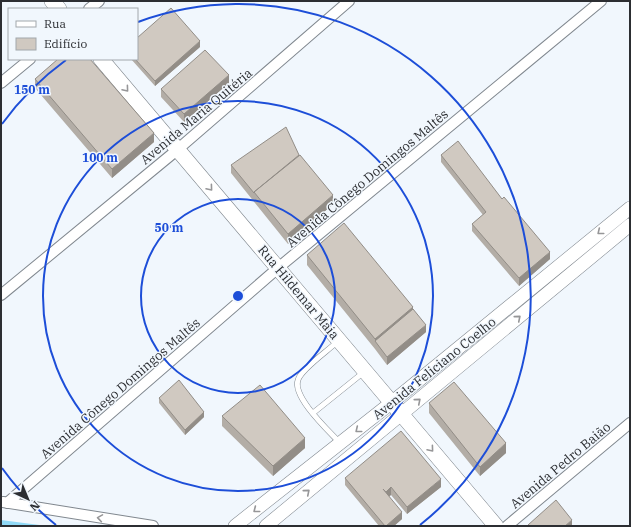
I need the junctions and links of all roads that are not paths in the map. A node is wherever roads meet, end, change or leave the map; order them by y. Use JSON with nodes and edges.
{"nodes":[{"id":1,"x":99,"y":1,"type":"edge"},
{"id":2,"x":349,"y":1,"type":"edge"},
{"id":3,"x":601,"y":1,"type":"edge"},
{"id":4,"x":90,"y":8,"type":"edge"},
{"id":5,"x":29,"y":60,"type":"edge"},
{"id":6,"x":102,"y":60,"type":"edge"},
{"id":7,"x":1,"y":83,"type":"edge"},
{"id":8,"x":178,"y":150,"type":"junction"},
{"id":9,"x":630,"y":208,"type":"edge"},
{"id":10,"x":630,"y":226,"type":"edge"},
{"id":11,"x":278,"y":268,"type":"junction"},
{"id":12,"x":1,"y":295,"type":"edge"},
{"id":13,"x":339,"y":340,"type":"junction"},
{"id":14,"x":365,"y":371,"type":"junction"},
{"id":15,"x":392,"y":403,"type":"junction"},
{"id":16,"x":313,"y":413,"type":"junction"},
{"id":17,"x":402,"y":414,"type":"junction"},
{"id":18,"x":630,"y":423,"type":"edge"},
{"id":19,"x":340,"y":444,"type":"junction"},
{"id":20,"x":4,"y":502,"type":"edge"},
{"id":21,"x":153,"y":526,"type":"edge"},
{"id":22,"x":235,"y":526,"type":"edge"},
{"id":23,"x":266,"y":526,"type":"edge"},
{"id":24,"x":496,"y":526,"type":"edge"},
{"id":25,"x":507,"y":526,"type":"edge"}],
"edges":[{"from":1,"to":4,"type":"street"},
{"from":2,"to":8,"type":"street","name":"Avenida Maria Quitéria"},
{"from":3,"to":11,"type":"street","name":"Avenida Cônego Domingos Maltês"},
{"from":5,"to":7,"type":"street"},
{"from":6,"to":8,"type":"main road","name":"Rua Hildemar Maia","one_way":true},
{"from":8,"to":11,"type":"main road","name":"Rua Hildemar Maia","one_way":true},
{"from":8,"to":12,"type":"street","name":"Avenida Maria Quitéria"},
{"from":9,"to":15,"type":"street","name":"Avenida Feliciano Coelho","one_way":true},
{"from":17,"to":10,"type":"street","name":"Avenida Feliciano Coelho","one_way":true},
{"from":11,"to":13,"type":"main road","name":"Rua Hildemar Maia"},
{"from":11,"to":20,"type":"street","name":"Avenida Cônego Domingos Maltês"},
{"from":13,"to":14,"type":"main road","name":"Rua Hildemar Maia"},
{"from":13,"to":16,"type":"lane"},
{"from":14,"to":15,"type":"main road","name":"Rua Hildemar Maia"},
{"from":14,"to":16,"type":"lane"},
{"from":15,"to":17,"type":"main road","name":"Rua Hildemar Maia"},
{"from":15,"to":19,"type":"street","name":"Avenida Feliciano Coelho","one_way":true},
{"from":16,"to":19,"type":"lane"},
{"from":23,"to":17,"type":"street","name":"Avenida Feliciano Coelho","one_way":true},
{"from":17,"to":24,"type":"main road","name":"Rua Hildemar Maia","one_way":true},
{"from":18,"to":25,"type":"street","name":"Avenida Pedro Baião"},
{"from":19,"to":22,"type":"street","name":"Avenida Feliciano Coelho","one_way":true},
{"from":21,"to":20,"type":"street","one_way":true}]}
